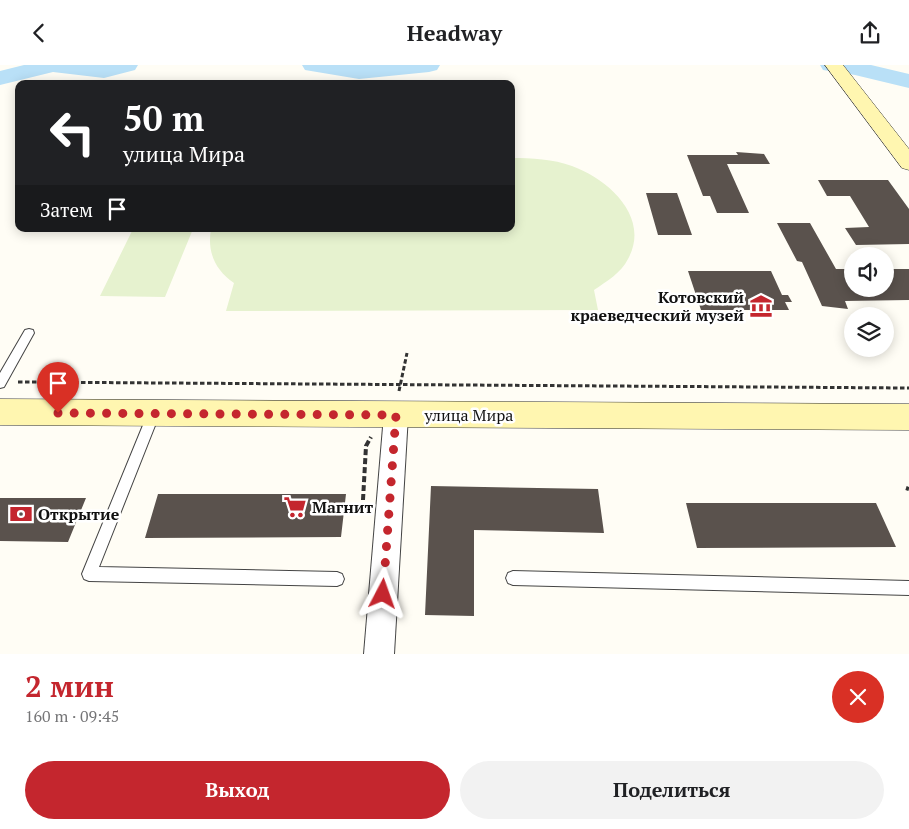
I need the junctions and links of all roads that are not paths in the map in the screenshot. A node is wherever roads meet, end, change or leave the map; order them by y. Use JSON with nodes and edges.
{"nodes":[{"id":1,"x":834,"y":65,"type":"edge"},
{"id":2,"x":909,"y":163,"type":"edge"},
{"id":3,"x":29,"y":333,"type":"dead end"},
{"id":4,"x":0,"y":382,"type":"edge"},
{"id":5,"x":0,"y":412,"type":"edge"},
{"id":6,"x":154,"y":413,"type":"junction"},
{"id":7,"x":396,"y":415,"type":"junction"},
{"id":8,"x":909,"y":417,"type":"edge"},
{"id":9,"x":513,"y":578,"type":"dead end"},
{"id":10,"x":337,"y":579,"type":"dead end"},
{"id":11,"x":909,"y":588,"type":"edge"},
{"id":12,"x":379,"y":654,"type":"edge"}],
"edges":[{"from":1,"to":2,"type":"street"},
{"from":3,"to":4,"type":"lane"},
{"from":5,"to":6,"type":"street","name":"улица Мира"},
{"from":6,"to":7,"type":"street","name":"улица Мира"},
{"from":6,"to":10,"type":"lane"},
{"from":7,"to":8,"type":"street","name":"улица Мира"},
{"from":7,"to":12,"type":"street"},
{"from":9,"to":11,"type":"lane"}]}
